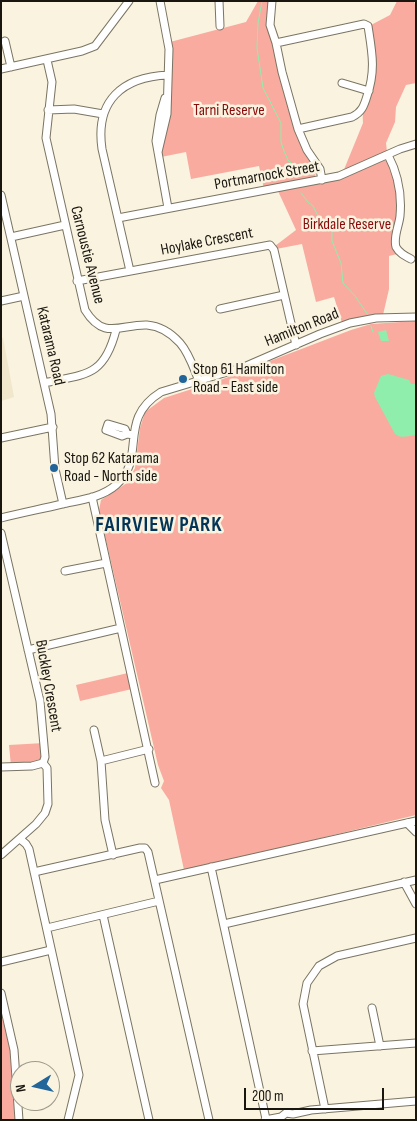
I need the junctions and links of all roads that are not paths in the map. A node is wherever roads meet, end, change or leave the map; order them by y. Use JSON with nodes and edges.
{"nodes":[{"id":1,"x":129,"y":1,"type":"edge"},
{"id":2,"x":160,"y":1,"type":"edge"},
{"id":3,"x":219,"y":1,"type":"edge"},
{"id":4,"x":272,"y":1,"type":"edge"},
{"id":5,"x":220,"y":26,"type":"dead end"},
{"id":6,"x":5,"y":40,"type":"dead end"},
{"id":7,"x":276,"y":43,"type":"junction"},
{"id":8,"x":47,"y":60,"type":"junction"},
{"id":9,"x":11,"y":67,"type":"junction"},
{"id":10,"x":1,"y":70,"type":"edge"},
{"id":11,"x":168,"y":75,"type":"junction"},
{"id":12,"x":342,"y":83,"type":"dead end"},
{"id":13,"x":369,"y":91,"type":"junction"},
{"id":14,"x":48,"y":110,"type":"junction"},
{"id":15,"x":103,"y":114,"type":"junction"},
{"id":16,"x":298,"y":128,"type":"junction"},
{"id":17,"x":416,"y":144,"type":"edge"},
{"id":18,"x":388,"y":154,"type":"junction"},
{"id":19,"x":322,"y":180,"type":"junction"},
{"id":20,"x":1,"y":195,"type":"edge"},
{"id":21,"x":168,"y":208,"type":"junction"},
{"id":22,"x":118,"y":218,"type":"junction"},
{"id":23,"x":65,"y":225,"type":"junction"},
{"id":24,"x":11,"y":238,"type":"junction"},
{"id":25,"x":411,"y":259,"type":"dead end"},
{"id":26,"x":130,"y":271,"type":"junction"},
{"id":27,"x":78,"y":281,"type":"junction"},
{"id":28,"x":284,"y":294,"type":"junction"},
{"id":29,"x":24,"y":296,"type":"junction"},
{"id":30,"x":1,"y":302,"type":"edge"},
{"id":31,"x":220,"y":308,"type":"dead end"},
{"id":32,"x":416,"y":317,"type":"edge"},
{"id":33,"x":116,"y":330,"type":"junction"},
{"id":34,"x":296,"y":345,"type":"junction"},
{"id":35,"x":200,"y":381,"type":"junction"},
{"id":36,"x":44,"y":383,"type":"junction"},
{"id":37,"x":53,"y":427,"type":"junction"},
{"id":38,"x":1,"y":438,"type":"edge"},
{"id":39,"x":92,"y":497,"type":"junction"},
{"id":40,"x":63,"y":504,"type":"junction"},
{"id":41,"x":1,"y":518,"type":"edge"},
{"id":42,"x":1,"y":533,"type":"edge"},
{"id":43,"x":106,"y":563,"type":"junction"},
{"id":44,"x":65,"y":571,"type":"dead end"},
{"id":45,"x":121,"y":628,"type":"junction"},
{"id":46,"x":28,"y":650,"type":"junction"},
{"id":47,"x":94,"y":730,"type":"dead end"},
{"id":48,"x":149,"y":749,"type":"junction"},
{"id":49,"x":101,"y":761,"type":"junction"},
{"id":50,"x":43,"y":763,"type":"junction"},
{"id":51,"x":1,"y":767,"type":"edge"},
{"id":52,"x":155,"y":783,"type":"dead end"},
{"id":53,"x":416,"y":821,"type":"edge"},
{"id":54,"x":407,"y":823,"type":"junction"},
{"id":55,"x":416,"y":832,"type":"edge"},
{"id":56,"x":20,"y":839,"type":"junction"},
{"id":57,"x":1,"y":855,"type":"edge"},
{"id":58,"x":113,"y":855,"type":"junction"},
{"id":59,"x":211,"y":868,"type":"junction"},
{"id":60,"x":34,"y":872,"type":"junction"},
{"id":61,"x":155,"y":880,"type":"junction"},
{"id":62,"x":416,"y":880,"type":"edge"},
{"id":63,"x":404,"y":882,"type":"junction"},
{"id":64,"x":159,"y":901,"type":"junction"},
{"id":65,"x":416,"y":904,"type":"edge"},
{"id":66,"x":103,"y":915,"type":"junction"},
{"id":67,"x":224,"y":924,"type":"junction"},
{"id":68,"x":47,"y":928,"type":"junction"},
{"id":69,"x":416,"y":938,"type":"edge"},
{"id":70,"x":51,"y":950,"type":"junction"},
{"id":71,"x":1,"y":962,"type":"edge"},
{"id":72,"x":1,"y":993,"type":"edge"},
{"id":73,"x":372,"y":1008,"type":"dead end"},
{"id":74,"x":416,"y":1043,"type":"edge"},
{"id":75,"x":380,"y":1046,"type":"junction"},
{"id":76,"x":312,"y":1051,"type":"junction"},
{"id":77,"x":416,"y":1101,"type":"edge"},
{"id":78,"x":325,"y":1109,"type":"junction"},
{"id":79,"x":293,"y":1117,"type":"edge"},
{"id":80,"x":19,"y":1120,"type":"edge"},
{"id":81,"x":68,"y":1120,"type":"edge"},
{"id":82,"x":149,"y":1120,"type":"edge"},
{"id":83,"x":209,"y":1120,"type":"edge"},
{"id":84,"x":266,"y":1120,"type":"edge"}],
"edges":[{"from":1,"to":8,"type":"street"},
{"from":2,"to":11,"type":"street"},
{"from":3,"to":5,"type":"street"},
{"from":4,"to":7,"type":"street"},
{"from":6,"to":9,"type":"street"},
{"from":7,"to":13,"type":"street"},
{"from":7,"to":16,"type":"street"},
{"from":8,"to":9,"type":"street"},
{"from":8,"to":14,"type":"street","name":"Carnoustie Avenue"},
{"from":9,"to":10,"type":"street"},
{"from":11,"to":15,"type":"street"},
{"from":11,"to":21,"type":"street"},
{"from":12,"to":13,"type":"street"},
{"from":13,"to":16,"type":"street"},
{"from":14,"to":15,"type":"street"},
{"from":14,"to":23,"type":"street","name":"Carnoustie Avenue"},
{"from":15,"to":22,"type":"street"},
{"from":16,"to":19,"type":"street"},
{"from":17,"to":18,"type":"street","name":"Portmarnock Street"},
{"from":18,"to":19,"type":"street","name":"Portmarnock Street"},
{"from":18,"to":25,"type":"street"},
{"from":19,"to":21,"type":"street","name":"Portmarnock Street"},
{"from":20,"to":24,"type":"street","name":"Katarama Road"},
{"from":21,"to":22,"type":"street","name":"Portmarnock Street"},
{"from":22,"to":26,"type":"street"},
{"from":23,"to":24,"type":"street"},
{"from":23,"to":27,"type":"street","name":"Carnoustie Avenue"},
{"from":24,"to":29,"type":"street","name":"Katarama Road"},
{"from":26,"to":27,"type":"street","name":"Hoylake Crescent"},
{"from":26,"to":28,"type":"street","name":"Hoylake Crescent"},
{"from":27,"to":33,"type":"street","name":"Carnoustie Avenue"},
{"from":28,"to":31,"type":"street"},
{"from":28,"to":34,"type":"street","name":"Hoylake Crescent"},
{"from":29,"to":30,"type":"street"},
{"from":29,"to":36,"type":"street","name":"Katarama Road"},
{"from":32,"to":34,"type":"street","name":"Hamilton Road"},
{"from":33,"to":35,"type":"street"},
{"from":33,"to":36,"type":"street"},
{"from":34,"to":35,"type":"street","name":"Hamilton Road"},
{"from":35,"to":39,"type":"street","name":"Hamilton Road"},
{"from":36,"to":37,"type":"street","name":"Katarama Road"},
{"from":37,"to":38,"type":"street"},
{"from":37,"to":40,"type":"street","name":"Katarama Road"},
{"from":39,"to":40,"type":"street","name":"Hamilton Road"},
{"from":39,"to":43,"type":"street"},
{"from":40,"to":41,"type":"street","name":"Hamilton Road"},
{"from":42,"to":46,"type":"street","name":"Buckley Crescent"},
{"from":43,"to":44,"type":"street"},
{"from":43,"to":45,"type":"street"},
{"from":45,"to":46,"type":"street"},
{"from":45,"to":48,"type":"street"},
{"from":46,"to":50,"type":"street","name":"Buckley Crescent"},
{"from":47,"to":49,"type":"street"},
{"from":48,"to":49,"type":"street"},
{"from":48,"to":52,"type":"street"},
{"from":49,"to":58,"type":"street"},
{"from":50,"to":51,"type":"street"},
{"from":50,"to":56,"type":"street","name":"Buckley Crescent"},
{"from":53,"to":54,"type":"street"},
{"from":54,"to":55,"type":"street"},
{"from":54,"to":59,"type":"street"},
{"from":56,"to":57,"type":"street","name":"Buckley Crescent"},
{"from":56,"to":60,"type":"street"},
{"from":58,"to":60,"type":"street"},
{"from":58,"to":61,"type":"street"},
{"from":59,"to":61,"type":"street"},
{"from":59,"to":67,"type":"street"},
{"from":60,"to":68,"type":"street"},
{"from":61,"to":64,"type":"street"},
{"from":62,"to":63,"type":"street"},
{"from":63,"to":65,"type":"street"},
{"from":63,"to":67,"type":"street"},
{"from":64,"to":66,"type":"street"},
{"from":64,"to":83,"type":"street"},
{"from":66,"to":68,"type":"street"},
{"from":66,"to":82,"type":"street"},
{"from":67,"to":84,"type":"street"},
{"from":68,"to":70,"type":"street"},
{"from":69,"to":76,"type":"street"},
{"from":70,"to":71,"type":"street"},
{"from":70,"to":81,"type":"street"},
{"from":72,"to":80,"type":"street"},
{"from":73,"to":75,"type":"street"},
{"from":74,"to":75,"type":"street"},
{"from":75,"to":76,"type":"street"},
{"from":76,"to":78,"type":"street"},
{"from":77,"to":78,"type":"street"},
{"from":78,"to":79,"type":"street"},
{"from":79,"to":84,"type":"street"}]}
